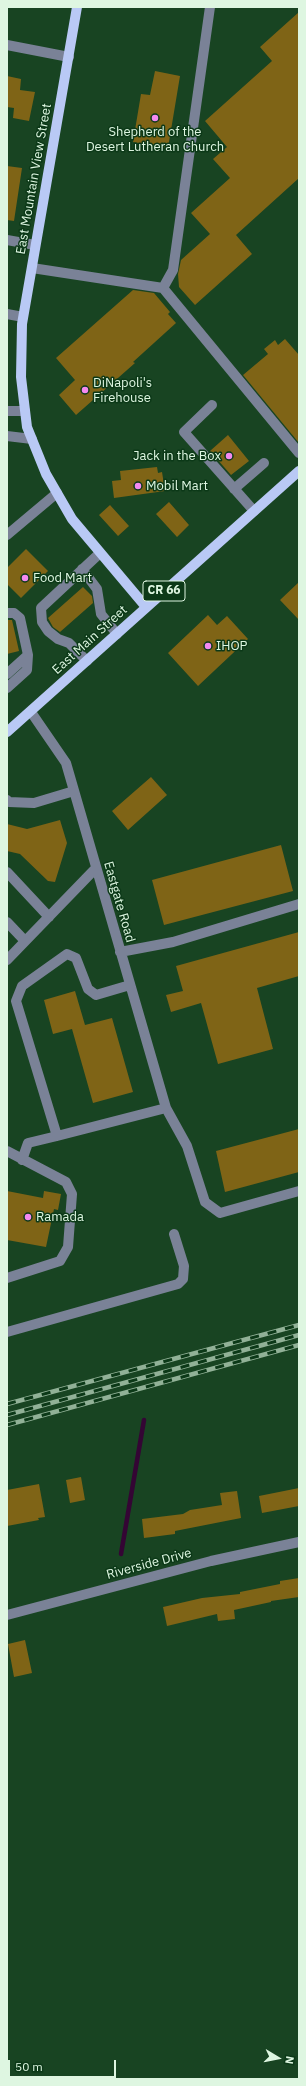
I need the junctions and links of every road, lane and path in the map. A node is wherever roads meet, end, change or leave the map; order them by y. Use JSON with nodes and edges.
{"nodes":[{"id":1,"x":77,"y":7,"type":"edge"},
{"id":2,"x":210,"y":7,"type":"edge"},
{"id":3,"x":7,"y":45,"type":"edge"},
{"id":4,"x":69,"y":57,"type":"junction"},
{"id":5,"x":7,"y":240,"type":"edge"},
{"id":6,"x":35,"y":245,"type":"junction"},
{"id":7,"x":32,"y":268,"type":"junction"},
{"id":8,"x":163,"y":288,"type":"junction"},
{"id":9,"x":7,"y":314,"type":"edge"},
{"id":10,"x":24,"y":317,"type":"junction"},
{"id":11,"x":212,"y":405,"type":"dead end"},
{"id":12,"x":7,"y":411,"type":"edge"},
{"id":13,"x":25,"y":411,"type":"junction"},
{"id":14,"x":7,"y":436,"type":"edge"},
{"id":15,"x":32,"y":438,"type":"junction"},
{"id":16,"x":299,"y":453,"type":"edge"},
{"id":17,"x":264,"y":463,"type":"dead end"},
{"id":18,"x":299,"y":471,"type":"edge"},
{"id":19,"x":234,"y":489,"type":"junction"},
{"id":20,"x":57,"y":493,"type":"junction"},
{"id":21,"x":254,"y":511,"type":"junction"},
{"id":22,"x":7,"y":535,"type":"edge"},
{"id":23,"x":100,"y":553,"type":"junction"},
{"id":24,"x":82,"y":569,"type":"junction"},
{"id":25,"x":146,"y":607,"type":"junction"},
{"id":26,"x":7,"y":613,"type":"edge"},
{"id":27,"x":117,"y":634,"type":"junction"},
{"id":28,"x":28,"y":655,"type":"junction"},
{"id":29,"x":87,"y":661,"type":"junction"},
{"id":30,"x":7,"y":674,"type":"edge"},
{"id":31,"x":7,"y":688,"type":"edge"},
{"id":32,"x":31,"y":712,"type":"junction"},
{"id":33,"x":7,"y":732,"type":"edge"},
{"id":34,"x":74,"y":791,"type":"junction"},
{"id":35,"x":8,"y":804,"type":"edge"},
{"id":36,"x":96,"y":868,"type":"junction"},
{"id":37,"x":7,"y":872,"type":"edge"},
{"id":38,"x":299,"y":904,"type":"edge"},
{"id":39,"x":49,"y":917,"type":"junction"},
{"id":40,"x":7,"y":922,"type":"edge"},
{"id":41,"x":25,"y":941,"type":"junction"},
{"id":42,"x":120,"y":952,"type":"junction"},
{"id":43,"x":7,"y":960,"type":"edge"},
{"id":44,"x":130,"y":985,"type":"junction"},
{"id":45,"x":12,"y":1003,"type":"edge"},
{"id":46,"x":166,"y":1108,"type":"junction"},
{"id":47,"x":57,"y":1136,"type":"junction"},
{"id":48,"x":7,"y":1151,"type":"edge"},
{"id":49,"x":22,"y":1160,"type":"junction"},
{"id":50,"x":299,"y":1191,"type":"edge"},
{"id":51,"x":174,"y":1234,"type":"dead end"},
{"id":52,"x":7,"y":1278,"type":"edge"},
{"id":53,"x":7,"y":1332,"type":"edge"},
{"id":54,"x":299,"y":1542,"type":"edge"},
{"id":55,"x":7,"y":1615,"type":"edge"}],
"edges":[{"from":1,"to":4,"type":"main road","name":"East Mountain View Street"},
{"from":2,"to":8,"type":"street"},
{"from":3,"to":4,"type":"street"},
{"from":4,"to":6,"type":"main road","name":"East Mountain View Street"},
{"from":5,"to":6,"type":"street"},
{"from":6,"to":7,"type":"main road","name":"East Mountain View Street"},
{"from":7,"to":8,"type":"street"},
{"from":7,"to":10,"type":"main road","name":"East Mountain View Street"},
{"from":8,"to":16,"type":"street"},
{"from":9,"to":10,"type":"street"},
{"from":10,"to":13,"type":"main road","name":"East Mountain View Street"},
{"from":11,"to":19,"type":"street"},
{"from":12,"to":13,"type":"street"},
{"from":13,"to":15,"type":"main road","name":"East Mountain View Street"},
{"from":14,"to":15,"type":"street"},
{"from":15,"to":20,"type":"main road","name":"East Mountain View Street"},
{"from":17,"to":19,"type":"street"},
{"from":18,"to":21,"type":"main road","name":"East Main Street","number":"CR 66"},
{"from":19,"to":21,"type":"street"},
{"from":20,"to":22,"type":"street"},
{"from":20,"to":23,"type":"main road","name":"East Mountain View Street"},
{"from":21,"to":25,"type":"main road","name":"East Main Street","number":"CR 66"},
{"from":23,"to":24,"type":"street"},
{"from":23,"to":25,"type":"main road","name":"East Mountain View Street"},
{"from":24,"to":27,"type":"street"},
{"from":24,"to":29,"type":"street"},
{"from":25,"to":27,"type":"main road","name":"East Main Street","number":"CR 66"},
{"from":26,"to":28,"type":"street"},
{"from":27,"to":29,"type":"main road","name":"East Main Street","number":"CR 66"},
{"from":28,"to":30,"type":"street"},
{"from":28,"to":31,"type":"street"},
{"from":29,"to":32,"type":"main road","name":"East Main Street","number":"CR 66"},
{"from":32,"to":33,"type":"main road","name":"East Main Street","number":"CR 66"},
{"from":32,"to":34,"type":"street","name":"Eastgate Road"},
{"from":34,"to":35,"type":"street"},
{"from":34,"to":36,"type":"street","name":"Eastgate Road"},
{"from":36,"to":39,"type":"street"},
{"from":36,"to":42,"type":"street","name":"Eastgate Road"},
{"from":37,"to":39,"type":"street"},
{"from":38,"to":42,"type":"street"},
{"from":39,"to":41,"type":"street"},
{"from":40,"to":41,"type":"street"},
{"from":41,"to":43,"type":"street"},
{"from":42,"to":44,"type":"street","name":"Eastgate Road"},
{"from":44,"to":45,"type":"street"},
{"from":44,"to":46,"type":"street","name":"Eastgate Road"},
{"from":45,"to":47,"type":"street"},
{"from":46,"to":47,"type":"street"},
{"from":46,"to":50,"type":"street","name":"Eastgate Road"},
{"from":47,"to":49,"type":"street"},
{"from":48,"to":49,"type":"street"},
{"from":49,"to":52,"type":"street"},
{"from":51,"to":53,"type":"street"},
{"from":54,"to":55,"type":"street","name":"Riverside Drive"}]}
